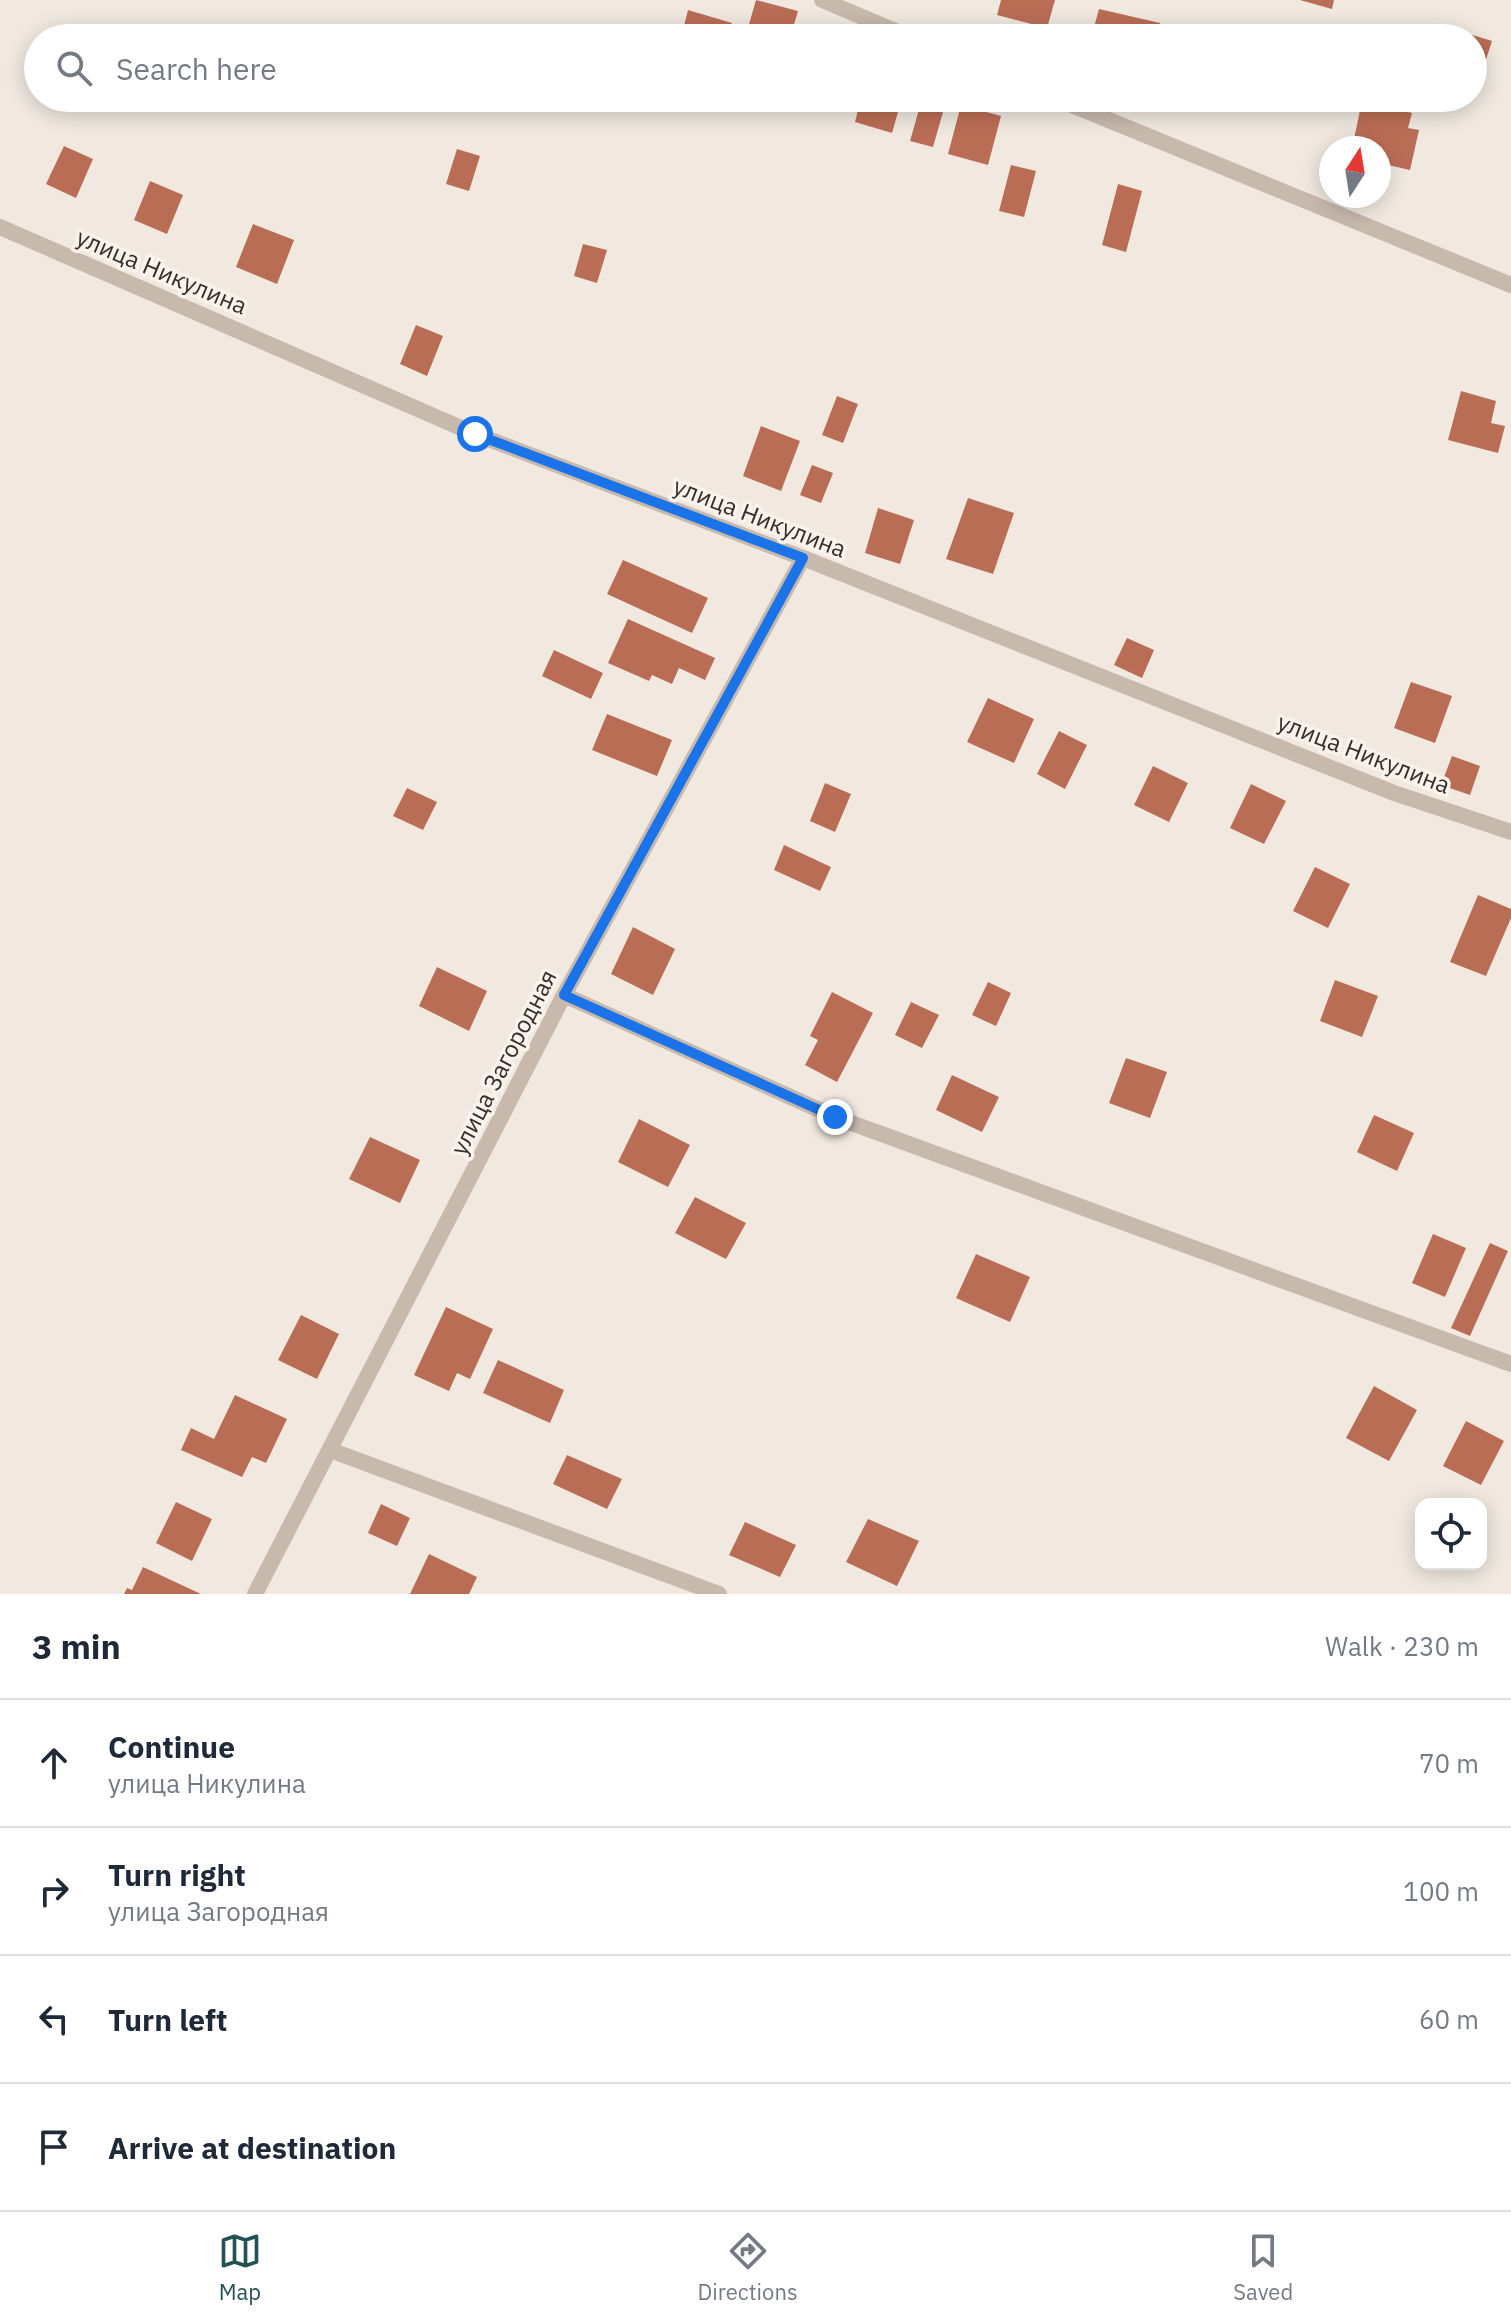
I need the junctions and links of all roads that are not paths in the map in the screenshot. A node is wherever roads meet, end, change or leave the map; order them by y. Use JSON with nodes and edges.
{"nodes":[{"id":1,"x":822,"y":0,"type":"edge"},
{"id":2,"x":879,"y":24,"type":"edge"},
{"id":3,"x":1089,"y":112,"type":"edge"},
{"id":4,"x":0,"y":227,"type":"edge"},
{"id":5,"x":1511,"y":285,"type":"edge"},
{"id":6,"x":803,"y":558,"type":"junction"},
{"id":7,"x":1511,"y":832,"type":"edge"},
{"id":8,"x":564,"y":995,"type":"junction"},
{"id":9,"x":1511,"y":1364,"type":"edge"},
{"id":10,"x":330,"y":1450,"type":"junction"},
{"id":11,"x":255,"y":1594,"type":"edge"},
{"id":12,"x":719,"y":1594,"type":"edge"}],
"edges":[{"from":1,"to":2,"type":"lane"},
{"from":3,"to":5,"type":"lane"},
{"from":4,"to":6,"type":"lane","name":"улица Никулина"},
{"from":6,"to":7,"type":"lane","name":"улица Никулина"},
{"from":6,"to":8,"type":"lane","name":"улица Загородная"},
{"from":8,"to":9,"type":"lane"},
{"from":8,"to":10,"type":"lane","name":"улица Загородная"},
{"from":10,"to":11,"type":"lane","name":"улица Загородная"},
{"from":10,"to":12,"type":"lane"}]}
